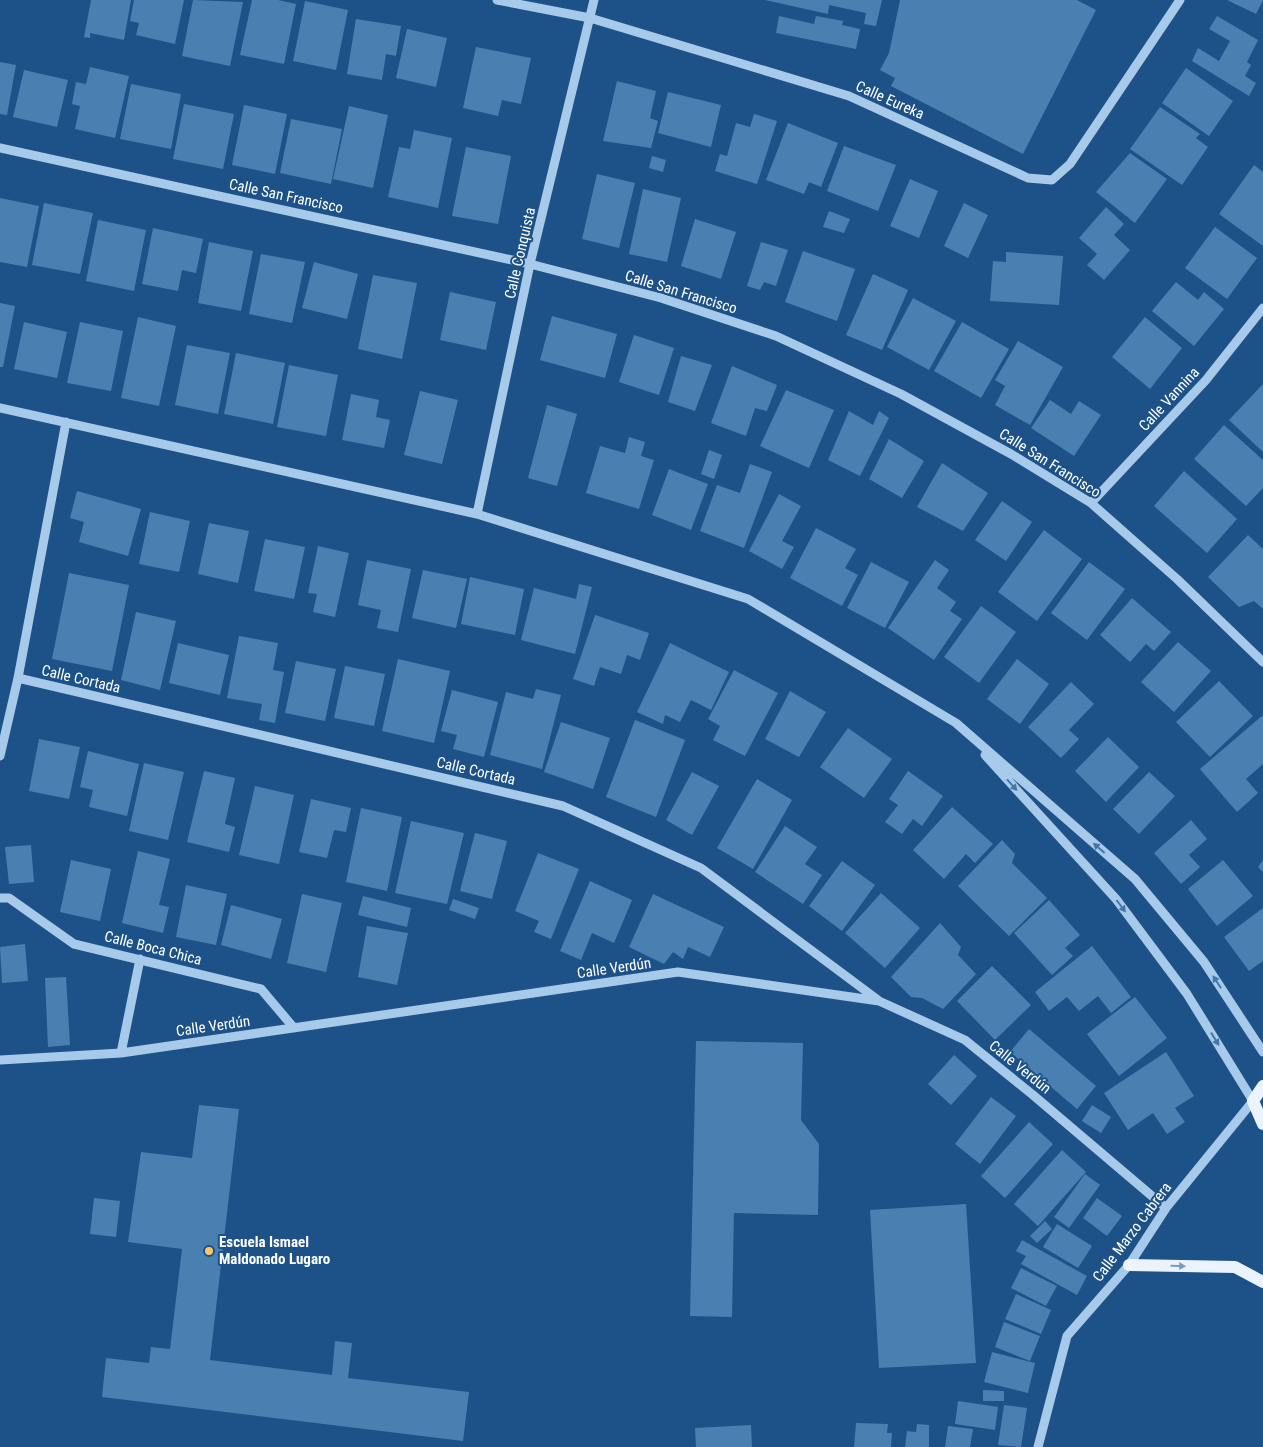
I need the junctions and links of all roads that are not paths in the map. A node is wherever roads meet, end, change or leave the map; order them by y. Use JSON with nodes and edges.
{"nodes":[{"id":1,"x":497,"y":0,"type":"edge"},
{"id":2,"x":594,"y":0,"type":"edge"},
{"id":3,"x":1180,"y":0,"type":"edge"},
{"id":4,"x":590,"y":18,"type":"junction"},
{"id":5,"x":0,"y":148,"type":"edge"},
{"id":6,"x":530,"y":264,"type":"junction"},
{"id":7,"x":1263,"y":308,"type":"edge"},
{"id":8,"x":0,"y":408,"type":"edge"},
{"id":9,"x":66,"y":422,"type":"junction"},
{"id":10,"x":1091,"y":503,"type":"junction"},
{"id":11,"x":477,"y":514,"type":"junction"},
{"id":12,"x":1262,"y":658,"type":"edge"},
{"id":13,"x":18,"y":678,"type":"junction"},
{"id":14,"x":956,"y":723,"type":"junction"},
{"id":15,"x":0,"y":756,"type":"edge"},
{"id":16,"x":0,"y":898,"type":"edge"},
{"id":17,"x":140,"y":959,"type":"junction"},
{"id":18,"x":879,"y":1001,"type":"junction"},
{"id":19,"x":294,"y":1028,"type":"junction"},
{"id":20,"x":1263,"y":1052,"type":"edge"},
{"id":21,"x":121,"y":1053,"type":"junction"},
{"id":22,"x":0,"y":1060,"type":"edge"},
{"id":23,"x":1263,"y":1086,"type":"edge"},
{"id":24,"x":1253,"y":1101,"type":"junction"},
{"id":25,"x":1263,"y":1124,"type":"edge"},
{"id":26,"x":1166,"y":1208,"type":"junction"},
{"id":27,"x":1129,"y":1265,"type":"junction"},
{"id":28,"x":1263,"y":1282,"type":"edge"},
{"id":29,"x":1038,"y":1447,"type":"edge"}],
"edges":[{"from":1,"to":4,"type":"street","name":"Calle Eureka"},
{"from":2,"to":4,"type":"street","name":"Calle Conquista"},
{"from":3,"to":4,"type":"street","name":"Calle Eureka"},
{"from":4,"to":6,"type":"street","name":"Calle Conquista"},
{"from":5,"to":6,"type":"street","name":"Calle San Francisco"},
{"from":6,"to":10,"type":"street","name":"Calle San Francisco"},
{"from":6,"to":11,"type":"street","name":"Calle Conquista"},
{"from":7,"to":10,"type":"street","name":"Calle Vannina"},
{"from":8,"to":9,"type":"street"},
{"from":9,"to":11,"type":"street"},
{"from":9,"to":13,"type":"street"},
{"from":10,"to":12,"type":"street","name":"Calle San Francisco"},
{"from":11,"to":14,"type":"street"},
{"from":13,"to":15,"type":"street"},
{"from":13,"to":18,"type":"street","name":"Calle Cortada"},
{"from":20,"to":14,"type":"street","one_way":true},
{"from":14,"to":24,"type":"street","one_way":true},
{"from":16,"to":17,"type":"street","name":"Calle Boca Chica"},
{"from":17,"to":19,"type":"street","name":"Calle Boca Chica"},
{"from":17,"to":21,"type":"street"},
{"from":18,"to":19,"type":"street","name":"Calle Verdún"},
{"from":18,"to":26,"type":"street","name":"Calle Verdún"},
{"from":19,"to":21,"type":"street","name":"Calle Verdún"},
{"from":21,"to":22,"type":"street","name":"Calle Verdún"},
{"from":23,"to":24,"type":"main road"},
{"from":24,"to":25,"type":"main road"},
{"from":24,"to":26,"type":"street","name":"Calle Marzo Cabrera"},
{"from":26,"to":27,"type":"street","name":"Calle Marzo Cabrera"},
{"from":27,"to":28,"type":"main road","one_way":true},
{"from":27,"to":29,"type":"street","name":"Calle Marzo Cabrera"}]}
